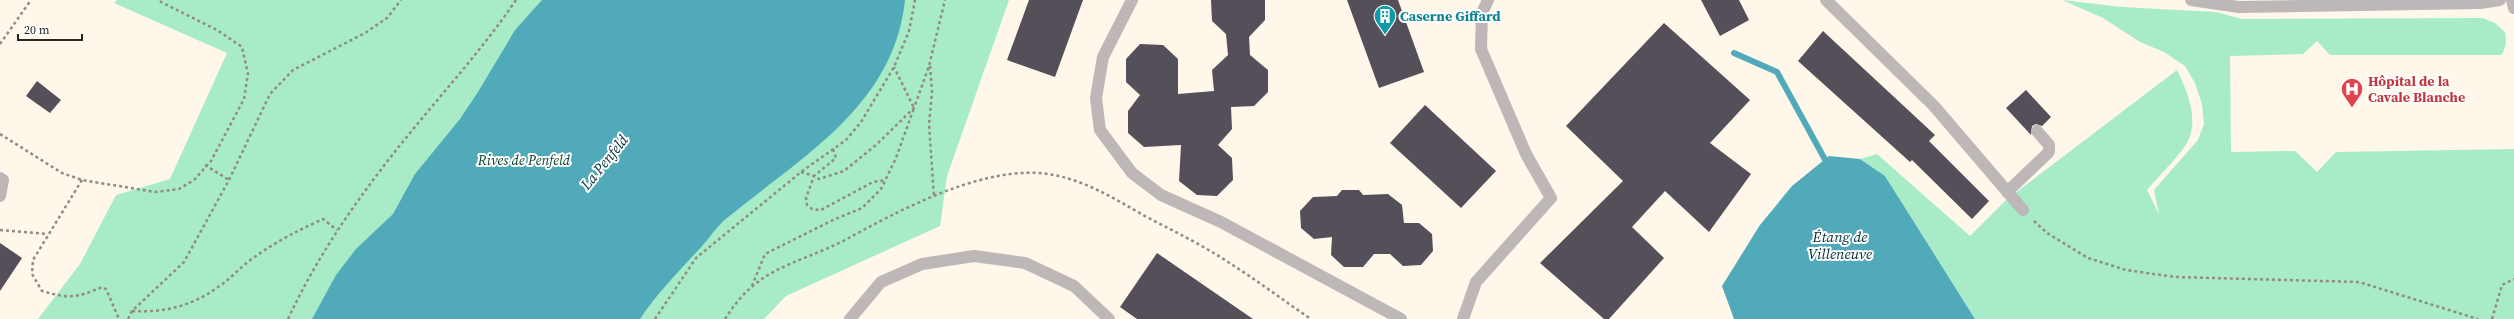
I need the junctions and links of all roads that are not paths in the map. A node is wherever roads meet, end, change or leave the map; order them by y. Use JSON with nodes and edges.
{"nodes":[{"id":1,"x":1132,"y":0,"type":"edge"},
{"id":2,"x":1488,"y":0,"type":"edge"},
{"id":3,"x":1826,"y":0,"type":"edge"},
{"id":4,"x":2191,"y":0,"type":"edge"},
{"id":5,"x":2500,"y":0,"type":"edge"},
{"id":6,"x":2512,"y":0,"type":"edge"},
{"id":7,"x":2514,"y":8,"type":"edge"},
{"id":8,"x":2037,"y":130,"type":"dead end"},
{"id":9,"x":0,"y":178,"type":"edge"},
{"id":10,"x":2007,"y":192,"type":"junction"},
{"id":11,"x":0,"y":196,"type":"edge"},
{"id":12,"x":2023,"y":210,"type":"road end"},
{"id":13,"x":850,"y":319,"type":"edge"},
{"id":14,"x":1109,"y":319,"type":"edge"},
{"id":15,"x":1402,"y":319,"type":"edge"},
{"id":16,"x":1463,"y":319,"type":"edge"}],
"edges":[{"from":1,"to":15,"type":"lane"},
{"from":2,"to":16,"type":"lane"},
{"from":3,"to":10,"type":"lane"},
{"from":4,"to":5,"type":"lane"},
{"from":6,"to":7,"type":"lane"},
{"from":8,"to":10,"type":"lane"},
{"from":9,"to":11,"type":"lane"},
{"from":10,"to":12,"type":"lane"},
{"from":13,"to":14,"type":"lane"}]}
